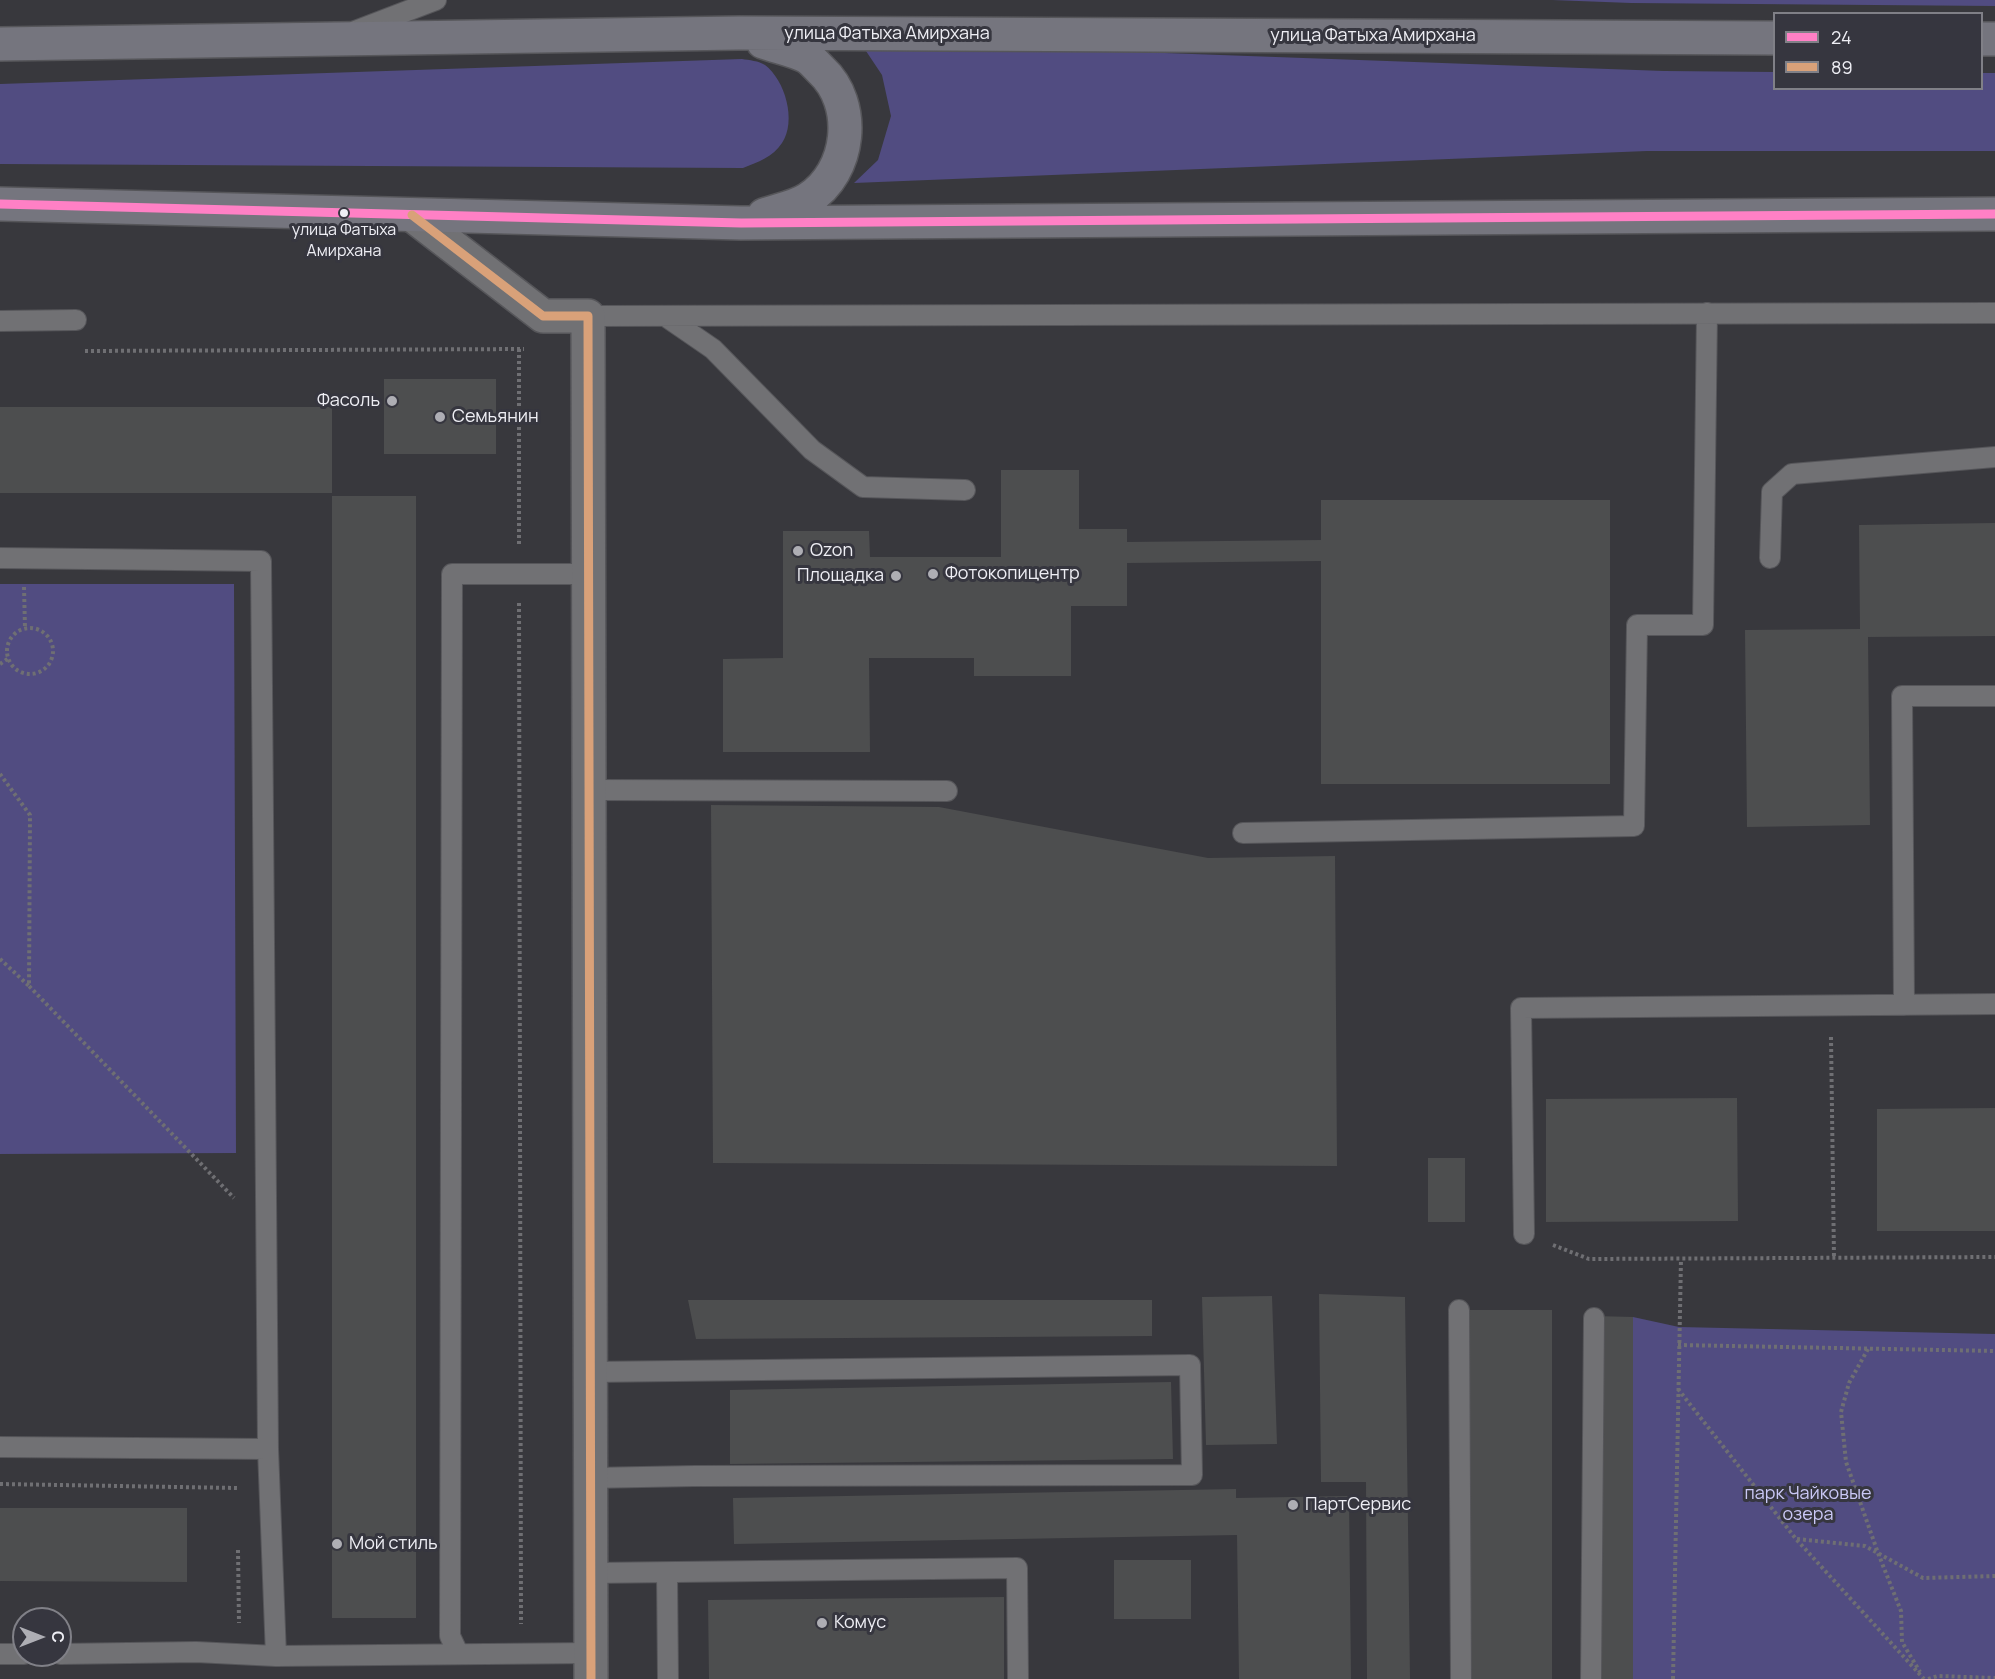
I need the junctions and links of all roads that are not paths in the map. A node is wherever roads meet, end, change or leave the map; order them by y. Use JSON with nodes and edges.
{"nodes":[{"id":1,"x":436,"y":0,"type":"edge"},
{"id":2,"x":739,"y":33,"type":"junction"},
{"id":3,"x":1773,"y":38,"type":"edge"},
{"id":4,"x":335,"y":39,"type":"junction"},
{"id":5,"x":0,"y":44,"type":"edge"},
{"id":6,"x":0,"y":204,"type":"edge"},
{"id":7,"x":1995,"y":214,"type":"edge"},
{"id":8,"x":412,"y":215,"type":"junction"},
{"id":9,"x":741,"y":224,"type":"junction"},
{"id":10,"x":1707,"y":313,"type":"junction"},
{"id":11,"x":1995,"y":313,"type":"edge"},
{"id":12,"x":588,"y":316,"type":"junction"},
{"id":13,"x":665,"y":316,"type":"junction"},
{"id":14,"x":76,"y":320,"type":"dead end"},
{"id":15,"x":0,"y":321,"type":"edge"},
{"id":16,"x":1995,"y":457,"type":"edge"},
{"id":17,"x":965,"y":490,"type":"dead end"},
{"id":18,"x":0,"y":558,"type":"edge"},
{"id":19,"x":1770,"y":558,"type":"dead end"},
{"id":20,"x":589,"y":574,"type":"junction"},
{"id":21,"x":1995,"y":696,"type":"edge"},
{"id":22,"x":589,"y":790,"type":"junction"},
{"id":23,"x":947,"y":791,"type":"dead end"},
{"id":24,"x":1243,"y":833,"type":"dead end"},
{"id":25,"x":1995,"y":1004,"type":"edge"},
{"id":26,"x":1904,"y":1005,"type":"junction"},
{"id":27,"x":1524,"y":1234,"type":"road end"},
{"id":28,"x":1459,"y":1310,"type":"dead end"},
{"id":29,"x":1594,"y":1318,"type":"dead end"},
{"id":30,"x":590,"y":1372,"type":"junction"},
{"id":31,"x":0,"y":1447,"type":"edge"},
{"id":32,"x":267,"y":1449,"type":"junction"},
{"id":33,"x":590,"y":1478,"type":"junction"},
{"id":34,"x":590,"y":1573,"type":"junction"},
{"id":35,"x":668,"y":1573,"type":"junction"},
{"id":36,"x":275,"y":1646,"type":"junction"},
{"id":37,"x":458,"y":1653,"type":"junction"},
{"id":38,"x":72,"y":1654,"type":"edge"},
{"id":39,"x":591,"y":1666,"type":"edge"},
{"id":40,"x":668,"y":1679,"type":"edge"},
{"id":41,"x":1018,"y":1679,"type":"edge"},
{"id":42,"x":1461,"y":1679,"type":"edge"},
{"id":43,"x":1591,"y":1679,"type":"edge"}],
"edges":[{"from":1,"to":4,"type":"lane"},
{"from":2,"to":3,"type":"main road","name":"улица Фатыха Амирхана"},
{"from":2,"to":4,"type":"main road","name":"улица Фатыха Амирхана"},
{"from":2,"to":9,"type":"main road"},
{"from":4,"to":5,"type":"main road","name":"улица Фатыха Амирхана"},
{"from":6,"to":8,"type":"main road"},
{"from":7,"to":9,"type":"main road"},
{"from":8,"to":9,"type":"main road"},
{"from":8,"to":12,"type":"street"},
{"from":10,"to":11,"type":"lane"},
{"from":10,"to":13,"type":"lane"},
{"from":10,"to":24,"type":"lane"},
{"from":12,"to":13,"type":"lane"},
{"from":12,"to":20,"type":"street"},
{"from":13,"to":17,"type":"lane"},
{"from":14,"to":15,"type":"lane"},
{"from":16,"to":19,"type":"lane"},
{"from":18,"to":32,"type":"lane"},
{"from":20,"to":22,"type":"street"},
{"from":20,"to":37,"type":"lane"},
{"from":21,"to":26,"type":"lane"},
{"from":22,"to":23,"type":"lane"},
{"from":22,"to":30,"type":"street"},
{"from":25,"to":26,"type":"lane"},
{"from":26,"to":27,"type":"lane"},
{"from":28,"to":42,"type":"lane"},
{"from":29,"to":43,"type":"lane"},
{"from":30,"to":33,"type":"street"},
{"from":30,"to":33,"type":"lane"},
{"from":31,"to":32,"type":"lane"},
{"from":32,"to":36,"type":"lane"},
{"from":33,"to":34,"type":"street"},
{"from":34,"to":35,"type":"lane"},
{"from":34,"to":39,"type":"street"},
{"from":35,"to":40,"type":"lane"},
{"from":35,"to":41,"type":"lane"},
{"from":36,"to":37,"type":"lane"},
{"from":36,"to":38,"type":"lane"},
{"from":37,"to":39,"type":"lane"}]}
